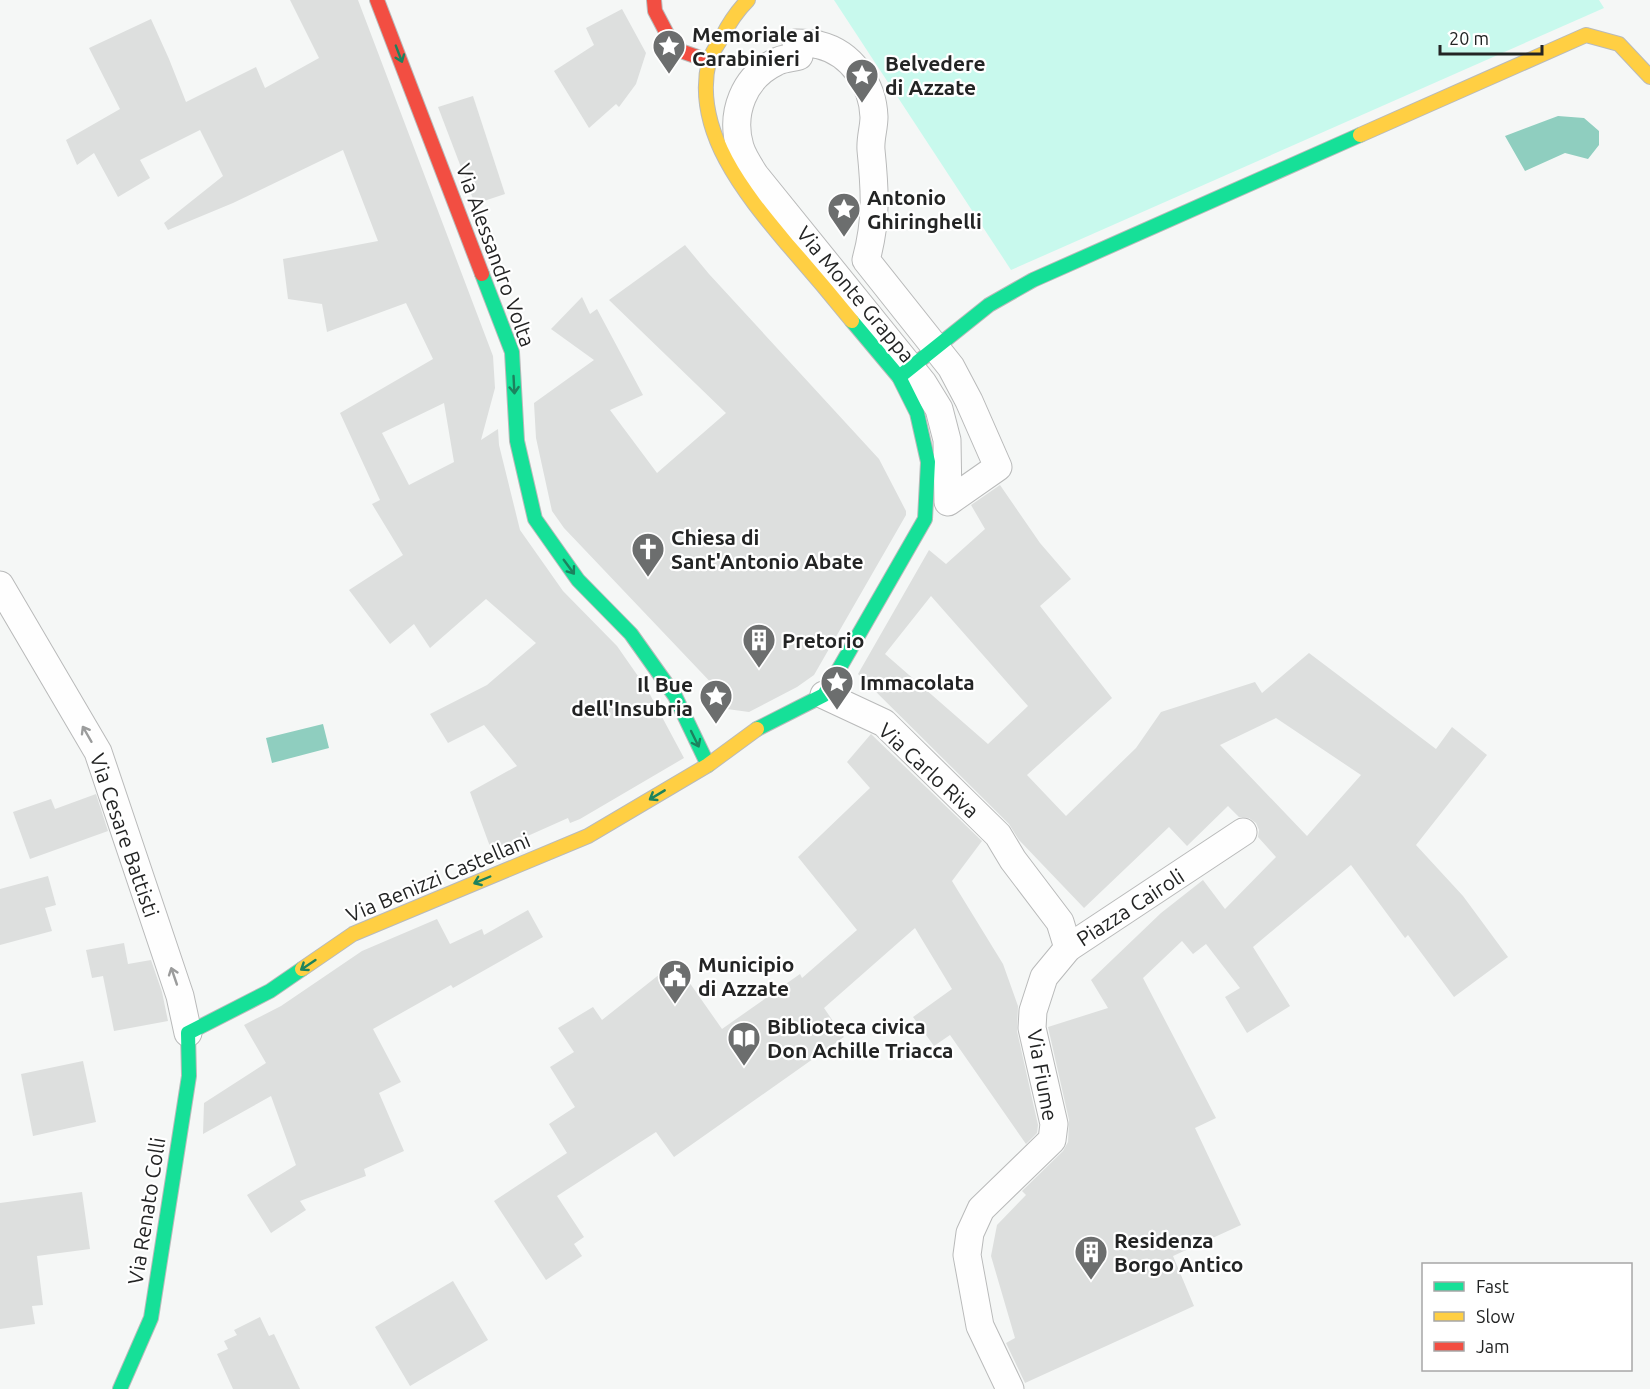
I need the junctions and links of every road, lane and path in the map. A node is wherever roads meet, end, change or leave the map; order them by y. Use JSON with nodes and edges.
{"nodes":[{"id":1,"x":377,"y":0,"type":"edge"},
{"id":2,"x":654,"y":0,"type":"edge"},
{"id":3,"x":748,"y":0,"type":"edge"},
{"id":4,"x":709,"y":61,"type":"junction"},
{"id":5,"x":1650,"y":77,"type":"edge"},
{"id":6,"x":936,"y":349,"type":"junction"},
{"id":7,"x":905,"y":372,"type":"junction"},
{"id":8,"x":0,"y":585,"type":"edge"},
{"id":9,"x":824,"y":695,"type":"junction"},
{"id":10,"x":708,"y":765,"type":"junction"},
{"id":11,"x":1244,"y":832,"type":"dead end"},
{"id":12,"x":998,"y":835,"type":"joint"},
{"id":13,"x":1068,"y":948,"type":"junction"},
{"id":14,"x":188,"y":1033,"type":"junction"},
{"id":15,"x":120,"y":1389,"type":"edge"},
{"id":16,"x":1010,"y":1389,"type":"edge"}],
"edges":[{"from":1,"to":10,"type":"street","name":"Via Alessandro Volta","one_way":true},
{"from":2,"to":4,"type":"street"},
{"from":3,"to":4,"type":"street"},
{"from":4,"to":7,"type":"street","name":"Via Monte Grappa"},
{"from":5,"to":6,"type":"street"},
{"from":6,"to":7,"type":"street"},
{"from":6,"to":7,"type":"street"},
{"from":6,"to":7,"type":"street"},
{"from":7,"to":9,"type":"street","name":"Via Monte Grappa"},
{"from":14,"to":8,"type":"street","name":"Via Cesare Battisti","one_way":true},
{"from":9,"to":10,"type":"street"},
{"from":9,"to":12,"type":"street","name":"Via Carlo Riva"},
{"from":10,"to":14,"type":"street","name":"Via Benizzi Castellani","one_way":true},
{"from":11,"to":13,"type":"street","name":"Piazza Cairoli"},
{"from":12,"to":13,"type":"street","name":"Piazza Cairoli"},
{"from":13,"to":16,"type":"street","name":"Via Fiume"},
{"from":14,"to":15,"type":"street","name":"Via Renato Colli"}]}
